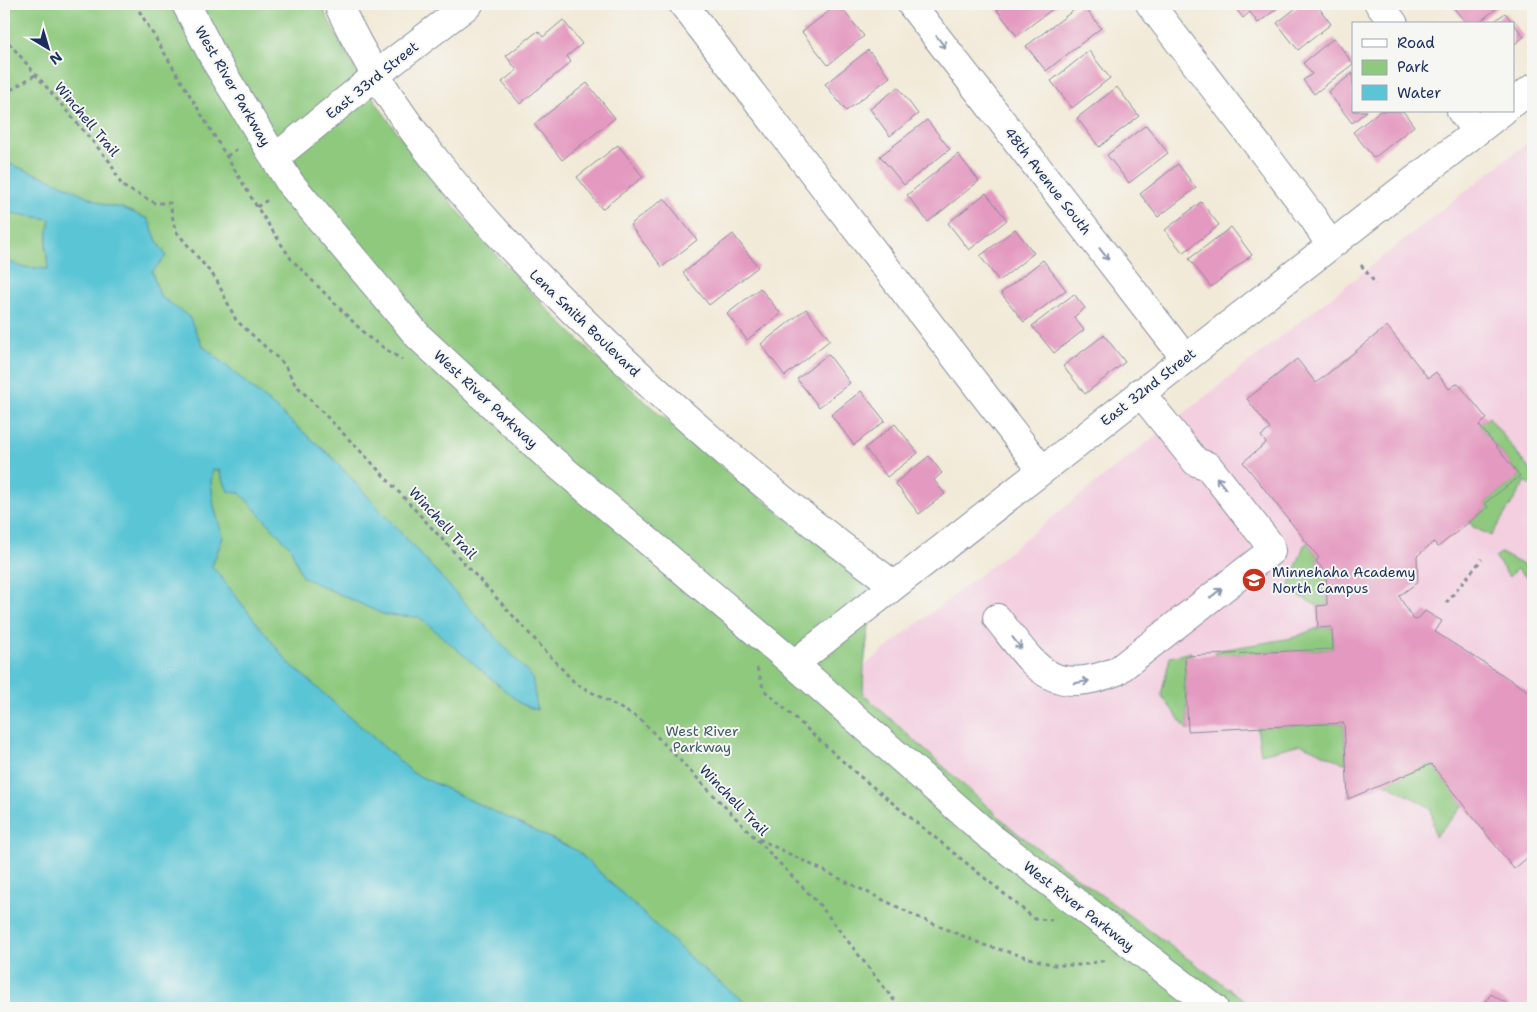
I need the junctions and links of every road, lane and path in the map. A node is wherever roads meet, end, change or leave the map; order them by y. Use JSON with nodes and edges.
{"nodes":[{"id":1,"x":135,"y":4,"type":"edge"},
{"id":2,"x":186,"y":4,"type":"edge"},
{"id":3,"x":338,"y":4,"type":"edge"},
{"id":4,"x":469,"y":4,"type":"edge"},
{"id":5,"x":683,"y":4,"type":"edge"},
{"id":6,"x":911,"y":4,"type":"edge"},
{"id":7,"x":1150,"y":4,"type":"edge"},
{"id":8,"x":1378,"y":4,"type":"edge"},
{"id":9,"x":1392,"y":22,"type":"edge"},
{"id":10,"x":4,"y":37,"type":"edge"},
{"id":11,"x":35,"y":75,"type":"junction"},
{"id":12,"x":376,"y":76,"type":"junction"},
{"id":13,"x":1533,"y":88,"type":"edge"},
{"id":14,"x":4,"y":94,"type":"edge"},
{"id":15,"x":1514,"y":102,"type":"edge"},
{"id":16,"x":1500,"y":112,"type":"edge"},
{"id":17,"x":1469,"y":121,"type":"edge"},
{"id":18,"x":240,"y":147,"type":"dead end"},
{"id":19,"x":227,"y":156,"type":"junction"},
{"id":20,"x":275,"y":158,"type":"junction"},
{"id":21,"x":1330,"y":245,"type":"junction"},
{"id":22,"x":1361,"y":265,"type":"dead end"},
{"id":23,"x":1376,"y":284,"type":"dead end"},
{"id":24,"x":1185,"y":358,"type":"junction"},
{"id":25,"x":407,"y":363,"type":"dead end"},
{"id":26,"x":1140,"y":392,"type":"junction"},
{"id":27,"x":1042,"y":470,"type":"junction"},
{"id":28,"x":1482,"y":559,"type":"dead end"},
{"id":29,"x":894,"y":585,"type":"junction"},
{"id":30,"x":1446,"y":603,"type":"dead end"},
{"id":31,"x":997,"y":618,"type":"dead end"},
{"id":32,"x":794,"y":664,"type":"junction"},
{"id":33,"x":757,"y":668,"type":"dead end"},
{"id":34,"x":640,"y":719,"type":"junction"},
{"id":35,"x":1052,"y":920,"type":"dead end"},
{"id":36,"x":1106,"y":960,"type":"dead end"},
{"id":37,"x":900,"y":1008,"type":"edge"},
{"id":38,"x":1214,"y":1008,"type":"edge"}],
"edges":[{"from":1,"to":19,"type":"path"},
{"from":2,"to":20,"type":"street","name":"West River Parkway"},
{"from":3,"to":12,"type":"street","name":"Lena Smith Boulevard"},
{"from":4,"to":12,"type":"street","name":"East 33rd Street"},
{"from":5,"to":27,"type":"street"},
{"from":6,"to":24,"type":"street","name":"48th Avenue South","one_way":true},
{"from":7,"to":21,"type":"street"},
{"from":8,"to":9,"type":"street"},
{"from":10,"to":11,"type":"path","name":"Winchell Trail"},
{"from":11,"to":14,"type":"path"},
{"from":11,"to":34,"type":"path","name":"Winchell Trail"},
{"from":12,"to":20,"type":"street","name":"East 33rd Street"},
{"from":12,"to":29,"type":"street","name":"Lena Smith Boulevard"},
{"from":13,"to":15,"type":"street"},
{"from":16,"to":17,"type":"street","name":"East 32nd Street"},
{"from":17,"to":21,"type":"street","name":"East 32nd Street"},
{"from":18,"to":19,"type":"path"},
{"from":19,"to":25,"type":"path"},
{"from":20,"to":32,"type":"street","name":"West River Parkway"},
{"from":21,"to":24,"type":"street","name":"East 32nd Street"},
{"from":22,"to":23,"type":"path"},
{"from":24,"to":26,"type":"street","name":"East 32nd Street"},
{"from":26,"to":27,"type":"street","name":"East 32nd Street"},
{"from":31,"to":26,"type":"street","one_way":true},
{"from":27,"to":29,"type":"street","name":"East 32nd Street"},
{"from":28,"to":30,"type":"path"},
{"from":29,"to":32,"type":"street","name":"East 32nd Street"},
{"from":32,"to":38,"type":"street","name":"West River Parkway"},
{"from":33,"to":35,"type":"path"},
{"from":34,"to":36,"type":"path"},
{"from":34,"to":37,"type":"path","name":"Winchell Trail"}]}
